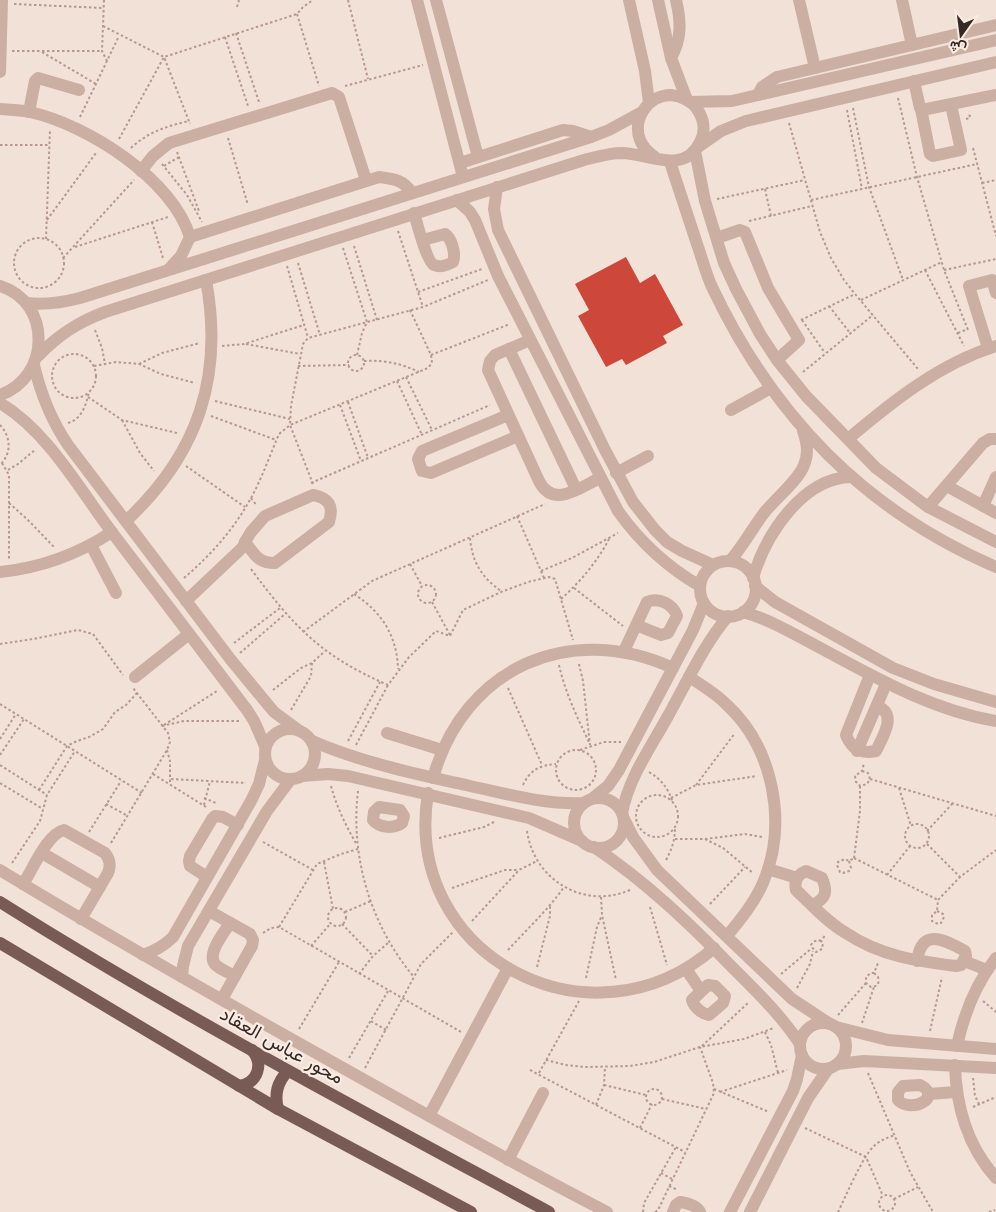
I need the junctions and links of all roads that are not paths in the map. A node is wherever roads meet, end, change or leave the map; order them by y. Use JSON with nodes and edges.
{"nodes":[{"id":1,"x":417,"y":0,"type":"edge"},
{"id":2,"x":436,"y":0,"type":"edge"},
{"id":3,"x":629,"y":0,"type":"edge"},
{"id":4,"x":658,"y":0,"type":"edge"},
{"id":5,"x":676,"y":0,"type":"edge"},
{"id":6,"x":799,"y":0,"type":"edge"},
{"id":7,"x":902,"y":0,"type":"edge"},
{"id":8,"x":2,"y":2,"type":"edge"},
{"id":9,"x":996,"y":25,"type":"edge"},
{"id":10,"x":996,"y":40,"type":"edge"},
{"id":11,"x":912,"y":45,"type":"junction"},
{"id":12,"x":1,"y":51,"type":"edge"},
{"id":13,"x":671,"y":58,"type":"junction"},
{"id":14,"x":996,"y":62,"type":"edge"},
{"id":15,"x":814,"y":68,"type":"junction"},
{"id":16,"x":0,"y":72,"type":"edge"},
{"id":17,"x":914,"y":81,"type":"junction"},
{"id":18,"x":78,"y":90,"type":"dead end"},
{"id":19,"x":758,"y":95,"type":"junction"},
{"id":20,"x":996,"y":95,"type":"edge"},
{"id":21,"x":688,"y":101,"type":"junction"},
{"id":22,"x":951,"y":105,"type":"junction"},
{"id":23,"x":645,"y":107,"type":"junction"},
{"id":24,"x":0,"y":109,"type":"edge"},
{"id":25,"x":921,"y":109,"type":"junction"},
{"id":26,"x":29,"y":112,"type":"junction"},
{"id":27,"x":591,"y":137,"type":"junction"},
{"id":28,"x":696,"y":149,"type":"junction"},
{"id":29,"x":478,"y":157,"type":"junction"},
{"id":30,"x":655,"y":158,"type":"junction"},
{"id":31,"x":670,"y":162,"type":"junction"},
{"id":32,"x":460,"y":163,"type":"junction"},
{"id":33,"x":141,"y":171,"type":"junction"},
{"id":34,"x":464,"y":177,"type":"junction"},
{"id":35,"x":366,"y":180,"type":"junction"},
{"id":36,"x":497,"y":187,"type":"junction"},
{"id":37,"x":412,"y":193,"type":"junction"},
{"id":38,"x":457,"y":200,"type":"junction"},
{"id":39,"x":414,"y":213,"type":"junction"},
{"id":40,"x":190,"y":237,"type":"junction"},
{"id":41,"x":717,"y":238,"type":"junction"},
{"id":42,"x":422,"y":240,"type":"dead end"},
{"id":43,"x":167,"y":271,"type":"junction"},
{"id":44,"x":206,"y":280,"type":"junction"},
{"id":45,"x":1,"y":283,"type":"edge"},
{"id":46,"x":996,"y":294,"type":"edge"},
{"id":47,"x":26,"y":304,"type":"junction"},
{"id":48,"x":530,"y":340,"type":"junction"},
{"id":49,"x":992,"y":347,"type":"edge"},
{"id":50,"x":509,"y":349,"type":"junction"},
{"id":51,"x":36,"y":360,"type":"junction"},
{"id":52,"x":776,"y":360,"type":"junction"},
{"id":53,"x":771,"y":388,"type":"junction"},
{"id":54,"x":0,"y":395,"type":"edge"},
{"id":55,"x":0,"y":403,"type":"edge"},
{"id":56,"x":731,"y":410,"type":"dead end"},
{"id":57,"x":508,"y":415,"type":"junction"},
{"id":58,"x":799,"y":425,"type":"junction"},
{"id":59,"x":480,"y":427,"type":"junction"},
{"id":60,"x":518,"y":436,"type":"junction"},
{"id":61,"x":848,"y":439,"type":"junction"},
{"id":62,"x":996,"y":439,"type":"edge"},
{"id":63,"x":487,"y":449,"type":"junction"},
{"id":64,"x":648,"y":456,"type":"dead end"},
{"id":65,"x":616,"y":473,"type":"junction"},
{"id":66,"x":851,"y":477,"type":"junction"},
{"id":67,"x":996,"y":477,"type":"edge"},
{"id":68,"x":600,"y":478,"type":"junction"},
{"id":69,"x":947,"y":486,"type":"junction"},
{"id":70,"x":576,"y":489,"type":"junction"},
{"id":71,"x":983,"y":506,"type":"junction"},
{"id":72,"x":928,"y":507,"type":"junction"},
{"id":73,"x":996,"y":513,"type":"edge"},
{"id":74,"x":126,"y":522,"type":"junction"},
{"id":75,"x":112,"y":532,"type":"junction"},
{"id":76,"x":996,"y":542,"type":"edge"},
{"id":77,"x":91,"y":545,"type":"junction"},
{"id":78,"x":242,"y":546,"type":"junction"},
{"id":79,"x":730,"y":561,"type":"junction"},
{"id":80,"x":713,"y":565,"type":"junction"},
{"id":81,"x":996,"y":567,"type":"edge"},
{"id":82,"x":5,"y":571,"type":"edge"},
{"id":83,"x":754,"y":582,"type":"junction"},
{"id":84,"x":700,"y":586,"type":"junction"},
{"id":85,"x":116,"y":594,"type":"dead end"},
{"id":86,"x":186,"y":601,"type":"junction"},
{"id":87,"x":704,"y":603,"type":"junction"},
{"id":88,"x":743,"y":612,"type":"junction"},
{"id":89,"x":728,"y":616,"type":"junction"},
{"id":90,"x":634,"y":629,"type":"road end"},
{"id":91,"x":189,"y":634,"type":"junction"},
{"id":92,"x":624,"y":651,"type":"junction"},
{"id":93,"x":673,"y":668,"type":"junction"},
{"id":94,"x":870,"y":675,"type":"junction"},
{"id":95,"x":690,"y":677,"type":"junction"},
{"id":96,"x":131,"y":681,"type":"road end"},
{"id":97,"x":886,"y":684,"type":"junction"},
{"id":98,"x":996,"y":702,"type":"edge"},
{"id":99,"x":877,"y":706,"type":"junction"},
{"id":100,"x":996,"y":721,"type":"edge"},
{"id":101,"x":297,"y":729,"type":"junction"},
{"id":102,"x":387,"y":734,"type":"dead end"},
{"id":103,"x":312,"y":741,"type":"junction"},
{"id":104,"x":265,"y":746,"type":"junction"},
{"id":105,"x":442,"y":750,"type":"junction"},
{"id":106,"x":857,"y":751,"type":"junction"},
{"id":107,"x":265,"y":760,"type":"junction"},
{"id":108,"x":297,"y":778,"type":"junction"},
{"id":109,"x":433,"y":778,"type":"junction"},
{"id":110,"x":428,"y":793,"type":"junction"},
{"id":111,"x":589,"y":801,"type":"junction"},
{"id":112,"x":623,"y":816,"type":"junction"},
{"id":113,"x":403,"y":819,"type":"dead end"},
{"id":114,"x":425,"y":824,"type":"junction"},
{"id":115,"x":238,"y":825,"type":"junction"},
{"id":116,"x":582,"y":841,"type":"junction"},
{"id":117,"x":594,"y":847,"type":"junction"},
{"id":118,"x":42,"y":853,"type":"junction"},
{"id":119,"x":768,"y":869,"type":"junction"},
{"id":120,"x":3,"y":871,"type":"edge"},
{"id":121,"x":207,"y":877,"type":"junction"},
{"id":122,"x":797,"y":878,"type":"junction"},
{"id":123,"x":24,"y":884,"type":"junction"},
{"id":124,"x":100,"y":887,"type":"junction"},
{"id":125,"x":0,"y":902,"type":"edge"},
{"id":126,"x":813,"y":905,"type":"junction"},
{"id":127,"x":209,"y":911,"type":"junction"},
{"id":128,"x":81,"y":919,"type":"junction"},
{"id":129,"x":230,"y":923,"type":"junction"},
{"id":130,"x":726,"y":936,"type":"junction"},
{"id":131,"x":0,"y":943,"type":"edge"},
{"id":132,"x":714,"y":948,"type":"junction"},
{"id":133,"x":143,"y":955,"type":"junction"},
{"id":134,"x":996,"y":958,"type":"edge"},
{"id":135,"x":917,"y":961,"type":"junction"},
{"id":136,"x":964,"y":961,"type":"junction"},
{"id":137,"x":503,"y":965,"type":"junction"},
{"id":138,"x":686,"y":969,"type":"junction"},
{"id":139,"x":987,"y":970,"type":"junction"},
{"id":140,"x":235,"y":976,"type":"junction"},
{"id":141,"x":182,"y":977,"type":"junction"},
{"id":142,"x":701,"y":991,"type":"dead end"},
{"id":143,"x":222,"y":999,"type":"junction"},
{"id":144,"x":833,"y":1026,"type":"junction"},
{"id":145,"x":957,"y":1046,"type":"junction"},
{"id":146,"x":996,"y":1049,"type":"edge"},
{"id":147,"x":252,"y":1050,"type":"junction"},
{"id":148,"x":801,"y":1055,"type":"junction"},
{"id":149,"x":955,"y":1065,"type":"junction"},
{"id":150,"x":833,"y":1066,"type":"junction"},
{"id":151,"x":996,"y":1068,"type":"edge"},
{"id":152,"x":288,"y":1071,"type":"junction"},
{"id":153,"x":239,"y":1086,"type":"junction"},
{"id":154,"x":957,"y":1092,"type":"junction"},
{"id":155,"x":543,"y":1093,"type":"dead end"},
{"id":156,"x":928,"y":1094,"type":"dead end"},
{"id":157,"x":278,"y":1109,"type":"junction"},
{"id":158,"x":428,"y":1116,"type":"junction"},
{"id":159,"x":508,"y":1160,"type":"junction"},
{"id":160,"x":996,"y":1178,"type":"edge"},
{"id":161,"x":471,"y":1212,"type":"edge"},
{"id":162,"x":549,"y":1212,"type":"edge"},
{"id":163,"x":607,"y":1212,"type":"edge"},
{"id":164,"x":673,"y":1212,"type":"edge"},
{"id":165,"x":700,"y":1212,"type":"edge"},
{"id":166,"x":730,"y":1212,"type":"edge"},
{"id":167,"x":750,"y":1212,"type":"edge"}],
"edges":[{"from":1,"to":32,"type":"street"},
{"from":2,"to":29,"type":"street"},
{"from":3,"to":23,"type":"street"},
{"from":4,"to":13,"type":"street"},
{"from":5,"to":13,"type":"street"},
{"from":6,"to":15,"type":"street"},
{"from":7,"to":11,"type":"street"},
{"from":8,"to":12,"type":"street"},
{"from":9,"to":11,"type":"street"},
{"from":10,"to":19,"type":"street"},
{"from":11,"to":15,"type":"street"},
{"from":12,"to":16,"type":"street"},
{"from":13,"to":21,"type":"street"},
{"from":14,"to":17,"type":"street"},
{"from":15,"to":19,"type":"street"},
{"from":17,"to":25,"type":"street"},
{"from":17,"to":28,"type":"street"},
{"from":18,"to":26,"type":"street"},
{"from":19,"to":21,"type":"street"},
{"from":20,"to":22,"type":"street"},
{"from":21,"to":23,"type":"street"},
{"from":21,"to":28,"type":"street"},
{"from":22,"to":25,"type":"street"},
{"from":22,"to":25,"type":"street"},
{"from":23,"to":27,"type":"street"},
{"from":23,"to":30,"type":"street"},
{"from":24,"to":26,"type":"street"},
{"from":26,"to":33,"type":"street"},
{"from":27,"to":29,"type":"street"},
{"from":27,"to":34,"type":"street"},
{"from":28,"to":31,"type":"street"},
{"from":28,"to":41,"type":"street"},
{"from":29,"to":32,"type":"street"},
{"from":30,"to":31,"type":"street"},
{"from":30,"to":36,"type":"street"},
{"from":31,"to":53,"type":"street"},
{"from":32,"to":34,"type":"street"},
{"from":33,"to":35,"type":"street"},
{"from":33,"to":40,"type":"street"},
{"from":34,"to":37,"type":"street"},
{"from":35,"to":37,"type":"street"},
{"from":35,"to":40,"type":"street"},
{"from":36,"to":38,"type":"street"},
{"from":36,"to":65,"type":"street"},
{"from":37,"to":43,"type":"street"},
{"from":38,"to":39,"type":"street"},
{"from":38,"to":48,"type":"street"},
{"from":39,"to":42,"type":"street"},
{"from":39,"to":44,"type":"street"},
{"from":40,"to":43,"type":"street"},
{"from":41,"to":52,"type":"street"},
{"from":41,"to":52,"type":"street"},
{"from":43,"to":47,"type":"street"},
{"from":44,"to":51,"type":"street"},
{"from":44,"to":74,"type":"street"},
{"from":45,"to":47,"type":"street"},
{"from":46,"to":49,"type":"street"},
{"from":47,"to":51,"type":"street"},
{"from":48,"to":50,"type":"street"},
{"from":48,"to":68,"type":"street"},
{"from":49,"to":61,"type":"street"},
{"from":50,"to":57,"type":"street"},
{"from":50,"to":70,"type":"street"},
{"from":51,"to":54,"type":"street"},
{"from":51,"to":74,"type":"street"},
{"from":52,"to":61,"type":"street"},
{"from":53,"to":56,"type":"street"},
{"from":53,"to":58,"type":"street"},
{"from":55,"to":75,"type":"street"},
{"from":57,"to":59,"type":"street"},
{"from":57,"to":60,"type":"street"},
{"from":58,"to":66,"type":"street"},
{"from":58,"to":79,"type":"street"},
{"from":59,"to":63,"type":"street"},
{"from":59,"to":63,"type":"street"},
{"from":60,"to":63,"type":"street"},
{"from":60,"to":70,"type":"street"},
{"from":61,"to":72,"type":"street"},
{"from":62,"to":69,"type":"street"},
{"from":64,"to":65,"type":"street"},
{"from":65,"to":80,"type":"street"},
{"from":66,"to":81,"type":"street"},
{"from":66,"to":83,"type":"street"},
{"from":67,"to":71,"type":"street"},
{"from":68,"to":70,"type":"street"},
{"from":68,"to":84,"type":"street"},
{"from":69,"to":71,"type":"street"},
{"from":69,"to":72,"type":"street"},
{"from":71,"to":73,"type":"street"},
{"from":72,"to":76,"type":"street"},
{"from":74,"to":86,"type":"street"},
{"from":75,"to":77,"type":"street"},
{"from":75,"to":91,"type":"street"},
{"from":77,"to":82,"type":"street"},
{"from":77,"to":85,"type":"street"},
{"from":78,"to":78,"type":"street"},
{"from":78,"to":86,"type":"street"},
{"from":79,"to":80,"type":"street"},
{"from":79,"to":83,"type":"street"},
{"from":80,"to":84,"type":"street"},
{"from":83,"to":88,"type":"street"},
{"from":83,"to":98,"type":"street"},
{"from":84,"to":87,"type":"street"},
{"from":86,"to":101,"type":"street"},
{"from":87,"to":89,"type":"street"},
{"from":87,"to":93,"type":"street"},
{"from":88,"to":89,"type":"street"},
{"from":88,"to":94,"type":"street"},
{"from":89,"to":95,"type":"street"},
{"from":90,"to":92,"type":"street"},
{"from":91,"to":96,"type":"street"},
{"from":91,"to":104,"type":"street"},
{"from":92,"to":93,"type":"street"},
{"from":92,"to":105,"type":"street"},
{"from":93,"to":111,"type":"street"},
{"from":94,"to":97,"type":"street"},
{"from":94,"to":106,"type":"street"},
{"from":95,"to":112,"type":"street"},
{"from":95,"to":119,"type":"street"},
{"from":97,"to":99,"type":"street"},
{"from":97,"to":100,"type":"street"},
{"from":99,"to":106,"type":"street"},
{"from":99,"to":106,"type":"street"},
{"from":101,"to":103,"type":"street"},
{"from":101,"to":104,"type":"street"},
{"from":102,"to":105,"type":"street"},
{"from":103,"to":108,"type":"street"},
{"from":103,"to":109,"type":"street"},
{"from":104,"to":107,"type":"street"},
{"from":105,"to":109,"type":"street"},
{"from":107,"to":108,"type":"street"},
{"from":107,"to":115,"type":"street"},
{"from":108,"to":110,"type":"street"},
{"from":108,"to":127,"type":"street"},
{"from":109,"to":111,"type":"street"},
{"from":110,"to":114,"type":"street"},
{"from":110,"to":116,"type":"street"},
{"from":111,"to":112,"type":"street"},
{"from":111,"to":116,"type":"street"},
{"from":112,"to":117,"type":"street"},
{"from":112,"to":130,"type":"street"},
{"from":113,"to":114,"type":"street"},
{"from":114,"to":137,"type":"street"},
{"from":115,"to":121,"type":"street"},
{"from":115,"to":121,"type":"street"},
{"from":116,"to":117,"type":"street"},
{"from":117,"to":132,"type":"street"},
{"from":118,"to":123,"type":"street"},
{"from":118,"to":124,"type":"street"},
{"from":118,"to":124,"type":"street"},
{"from":119,"to":122,"type":"street"},
{"from":119,"to":130,"type":"street"},
{"from":120,"to":123,"type":"street"},
{"from":121,"to":133,"type":"street"},
{"from":122,"to":126,"type":"street"},
{"from":122,"to":126,"type":"street"},
{"from":123,"to":128,"type":"street"},
{"from":124,"to":128,"type":"street"},
{"from":125,"to":147,"type":"main road","name":"محور عباس العقاد"},
{"from":126,"to":135,"type":"street"},
{"from":127,"to":129,"type":"street"},
{"from":127,"to":141,"type":"street"},
{"from":128,"to":133,"type":"street"},
{"from":129,"to":140,"type":"street"},
{"from":129,"to":140,"type":"street"},
{"from":130,"to":144,"type":"street"},
{"from":131,"to":153,"type":"main road"},
{"from":132,"to":138,"type":"street"},
{"from":132,"to":148,"type":"street"},
{"from":133,"to":141,"type":"street"},
{"from":134,"to":139,"type":"street"},
{"from":135,"to":136,"type":"street"},
{"from":135,"to":136,"type":"street"},
{"from":136,"to":139,"type":"street"},
{"from":137,"to":138,"type":"street"},
{"from":137,"to":158,"type":"street"},
{"from":138,"to":142,"type":"street"},
{"from":139,"to":145,"type":"street"},
{"from":140,"to":143,"type":"street"},
{"from":141,"to":143,"type":"street"},
{"from":143,"to":158,"type":"street"},
{"from":144,"to":145,"type":"street"},
{"from":144,"to":148,"type":"street"},
{"from":144,"to":150,"type":"street"},
{"from":145,"to":146,"type":"street"},
{"from":147,"to":152,"type":"main road","name":"محور عباس العقاد"},
{"from":147,"to":153,"type":"main road"},
{"from":148,"to":150,"type":"street"},
{"from":148,"to":166,"type":"street"},
{"from":149,"to":150,"type":"street"},
{"from":149,"to":151,"type":"street"},
{"from":149,"to":154,"type":"street"},
{"from":150,"to":167,"type":"street"},
{"from":152,"to":157,"type":"main road"},
{"from":152,"to":162,"type":"main road","name":"محور عباس العقاد"},
{"from":153,"to":157,"type":"main road"},
{"from":154,"to":156,"type":"street"},
{"from":154,"to":160,"type":"street"},
{"from":155,"to":159,"type":"street"},
{"from":157,"to":161,"type":"main road"},
{"from":158,"to":159,"type":"street"},
{"from":159,"to":163,"type":"street"},
{"from":164,"to":165,"type":"street"}]}
